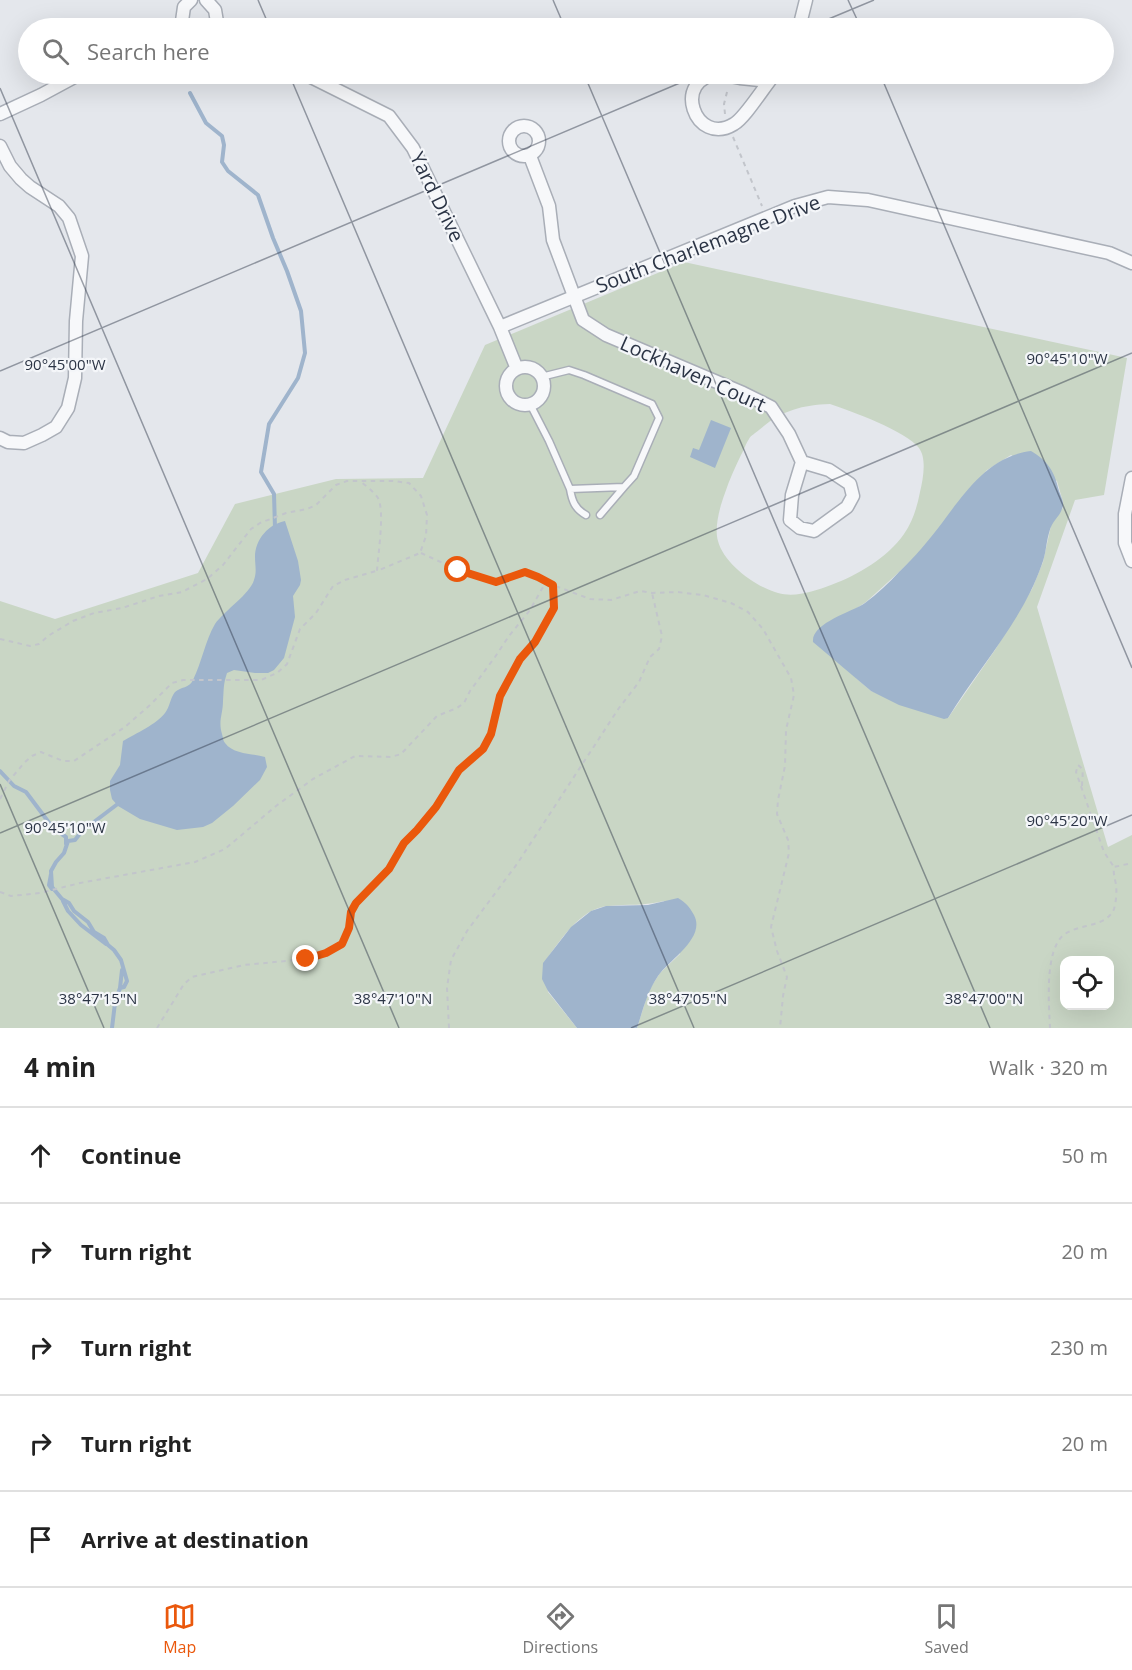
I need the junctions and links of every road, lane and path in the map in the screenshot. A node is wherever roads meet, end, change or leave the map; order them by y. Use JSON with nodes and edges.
{"nodes":[{"id":1,"x":191,"y":0,"type":"edge"},
{"id":2,"x":206,"y":0,"type":"edge"},
{"id":3,"x":806,"y":0,"type":"edge"},
{"id":4,"x":182,"y":18,"type":"edge"},
{"id":5,"x":216,"y":18,"type":"edge"},
{"id":6,"x":800,"y":18,"type":"edge"},
{"id":7,"x":62,"y":84,"type":"edge"},
{"id":8,"x":324,"y":84,"type":"edge"},
{"id":9,"x":698,"y":84,"type":"edge"},
{"id":10,"x":723,"y":84,"type":"edge"},
{"id":11,"x":767,"y":84,"type":"edge"},
{"id":12,"x":0,"y":114,"type":"edge"},
{"id":13,"x":727,"y":120,"type":"dead end"},
{"id":14,"x":732,"y":133,"type":"dead end"},
{"id":15,"x":0,"y":146,"type":"edge"},
{"id":16,"x":530,"y":156,"type":"dead end"},
{"id":17,"x":764,"y":212,"type":"dead end"},
{"id":18,"x":1132,"y":263,"type":"edge"},
{"id":19,"x":574,"y":296,"type":"junction"},
{"id":20,"x":500,"y":327,"type":"junction"},
{"id":21,"x":517,"y":369,"type":"junction"},
{"id":22,"x":541,"y":377,"type":"junction"},
{"id":23,"x":530,"y":404,"type":"junction"},
{"id":24,"x":0,"y":438,"type":"edge"},
{"id":25,"x":802,"y":462,"type":"junction"},
{"id":26,"x":1132,"y":478,"type":"edge"},
{"id":27,"x":360,"y":481,"type":"junction"},
{"id":28,"x":624,"y":487,"type":"junction"},
{"id":29,"x":570,"y":489,"type":"junction"},
{"id":30,"x":586,"y":515,"type":"dead end"},
{"id":31,"x":600,"y":515,"type":"dead end"},
{"id":32,"x":420,"y":553,"type":"junction"},
{"id":33,"x":1132,"y":561,"type":"edge"},
{"id":34,"x":377,"y":571,"type":"junction"},
{"id":35,"x":552,"y":585,"type":"junction"},
{"id":36,"x":652,"y":593,"type":"junction"},
{"id":37,"x":0,"y":639,"type":"edge"},
{"id":38,"x":1082,"y":786,"type":"junction"},
{"id":39,"x":0,"y":799,"type":"edge"},
{"id":40,"x":1132,"y":863,"type":"edge"},
{"id":41,"x":1114,"y":867,"type":"junction"},
{"id":42,"x":0,"y":892,"type":"edge"},
{"id":43,"x":157,"y":1028,"type":"edge"},
{"id":44,"x":449,"y":1028,"type":"edge"},
{"id":45,"x":780,"y":1028,"type":"edge"},
{"id":46,"x":1050,"y":1028,"type":"edge"}],
"edges":[{"from":1,"to":4,"type":"street"},
{"from":2,"to":5,"type":"street"},
{"from":3,"to":6,"type":"street"},
{"from":7,"to":12,"type":"street"},
{"from":8,"to":20,"type":"street","name":"Yard Drive"},
{"from":9,"to":11,"type":"street"},
{"from":10,"to":13,"type":"path"},
{"from":14,"to":17,"type":"path"},
{"from":15,"to":24,"type":"street"},
{"from":16,"to":19,"type":"street","name":"Lockhaven Court"},
{"from":18,"to":19,"type":"street","name":"South Charlemagne Drive"},
{"from":19,"to":20,"type":"street","name":"South Charlemagne Drive"},
{"from":19,"to":25,"type":"street","name":"Lockhaven Court"},
{"from":20,"to":21,"type":"street","name":"Yard Drive"},
{"from":21,"to":22,"type":"street"},
{"from":21,"to":23,"type":"street"},
{"from":22,"to":23,"type":"street"},
{"from":22,"to":28,"type":"lane"},
{"from":23,"to":29,"type":"lane"},
{"from":25,"to":25,"type":"street"},
{"from":26,"to":33,"type":"street"},
{"from":27,"to":32,"type":"path"},
{"from":27,"to":34,"type":"path"},
{"from":27,"to":37,"type":"path"},
{"from":28,"to":29,"type":"lane"},
{"from":28,"to":31,"type":"lane"},
{"from":29,"to":30,"type":"lane"},
{"from":32,"to":34,"type":"path"},
{"from":32,"to":35,"type":"path"},
{"from":34,"to":39,"type":"path"},
{"from":35,"to":36,"type":"path"},
{"from":35,"to":42,"type":"path"},
{"from":35,"to":43,"type":"path"},
{"from":36,"to":44,"type":"path"},
{"from":36,"to":45,"type":"path"},
{"from":38,"to":38,"type":"path"},
{"from":38,"to":41,"type":"path"},
{"from":40,"to":41,"type":"path"},
{"from":41,"to":46,"type":"path"}]}
